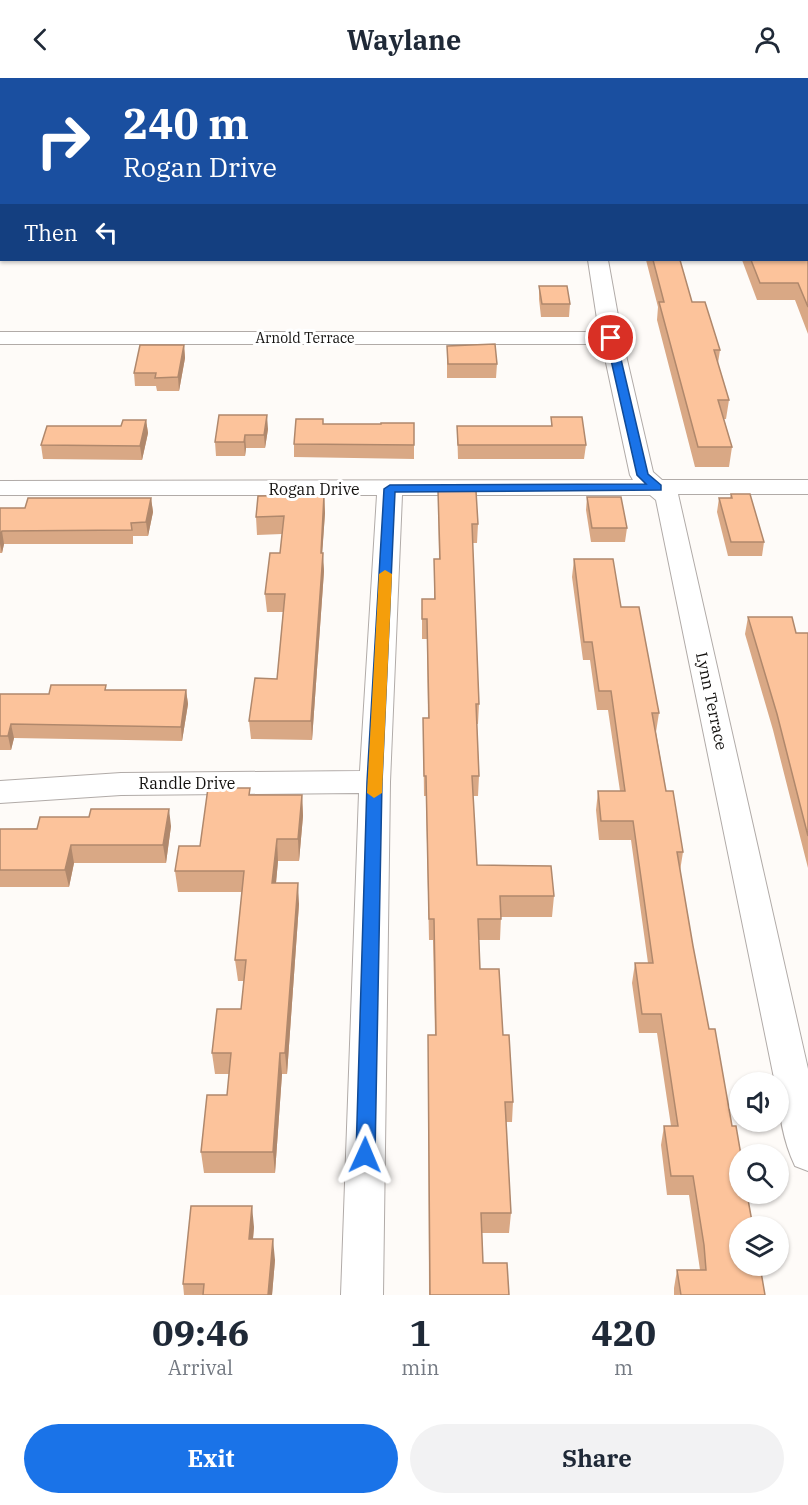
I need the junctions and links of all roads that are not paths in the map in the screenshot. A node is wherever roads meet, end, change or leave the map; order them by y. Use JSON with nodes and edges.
{"nodes":[{"id":1,"x":598,"y":261,"type":"edge"},
{"id":2,"x":0,"y":338,"type":"edge"},
{"id":3,"x":611,"y":338,"type":"junction"},
{"id":4,"x":0,"y":488,"type":"edge"},
{"id":5,"x":657,"y":488,"type":"junction"},
{"id":6,"x":808,"y":488,"type":"edge"},
{"id":7,"x":390,"y":489,"type":"junction"},
{"id":8,"x":375,"y":782,"type":"junction"},
{"id":9,"x":0,"y":792,"type":"edge"},
{"id":10,"x":808,"y":1154,"type":"edge"},
{"id":11,"x":362,"y":1295,"type":"edge"}],
"edges":[{"from":1,"to":3,"type":"street","name":"Lynn Terrace"},
{"from":2,"to":3,"type":"street","name":"Arnold Terrace"},
{"from":3,"to":5,"type":"street","name":"Lynn Terrace"},
{"from":4,"to":7,"type":"street","name":"Rogan Drive"},
{"from":5,"to":6,"type":"street","name":"Rogan Drive"},
{"from":5,"to":7,"type":"street","name":"Rogan Drive"},
{"from":5,"to":10,"type":"street","name":"Lynn Terrace"},
{"from":7,"to":8,"type":"street"},
{"from":8,"to":9,"type":"street","name":"Randle Drive"},
{"from":8,"to":11,"type":"street"}]}
